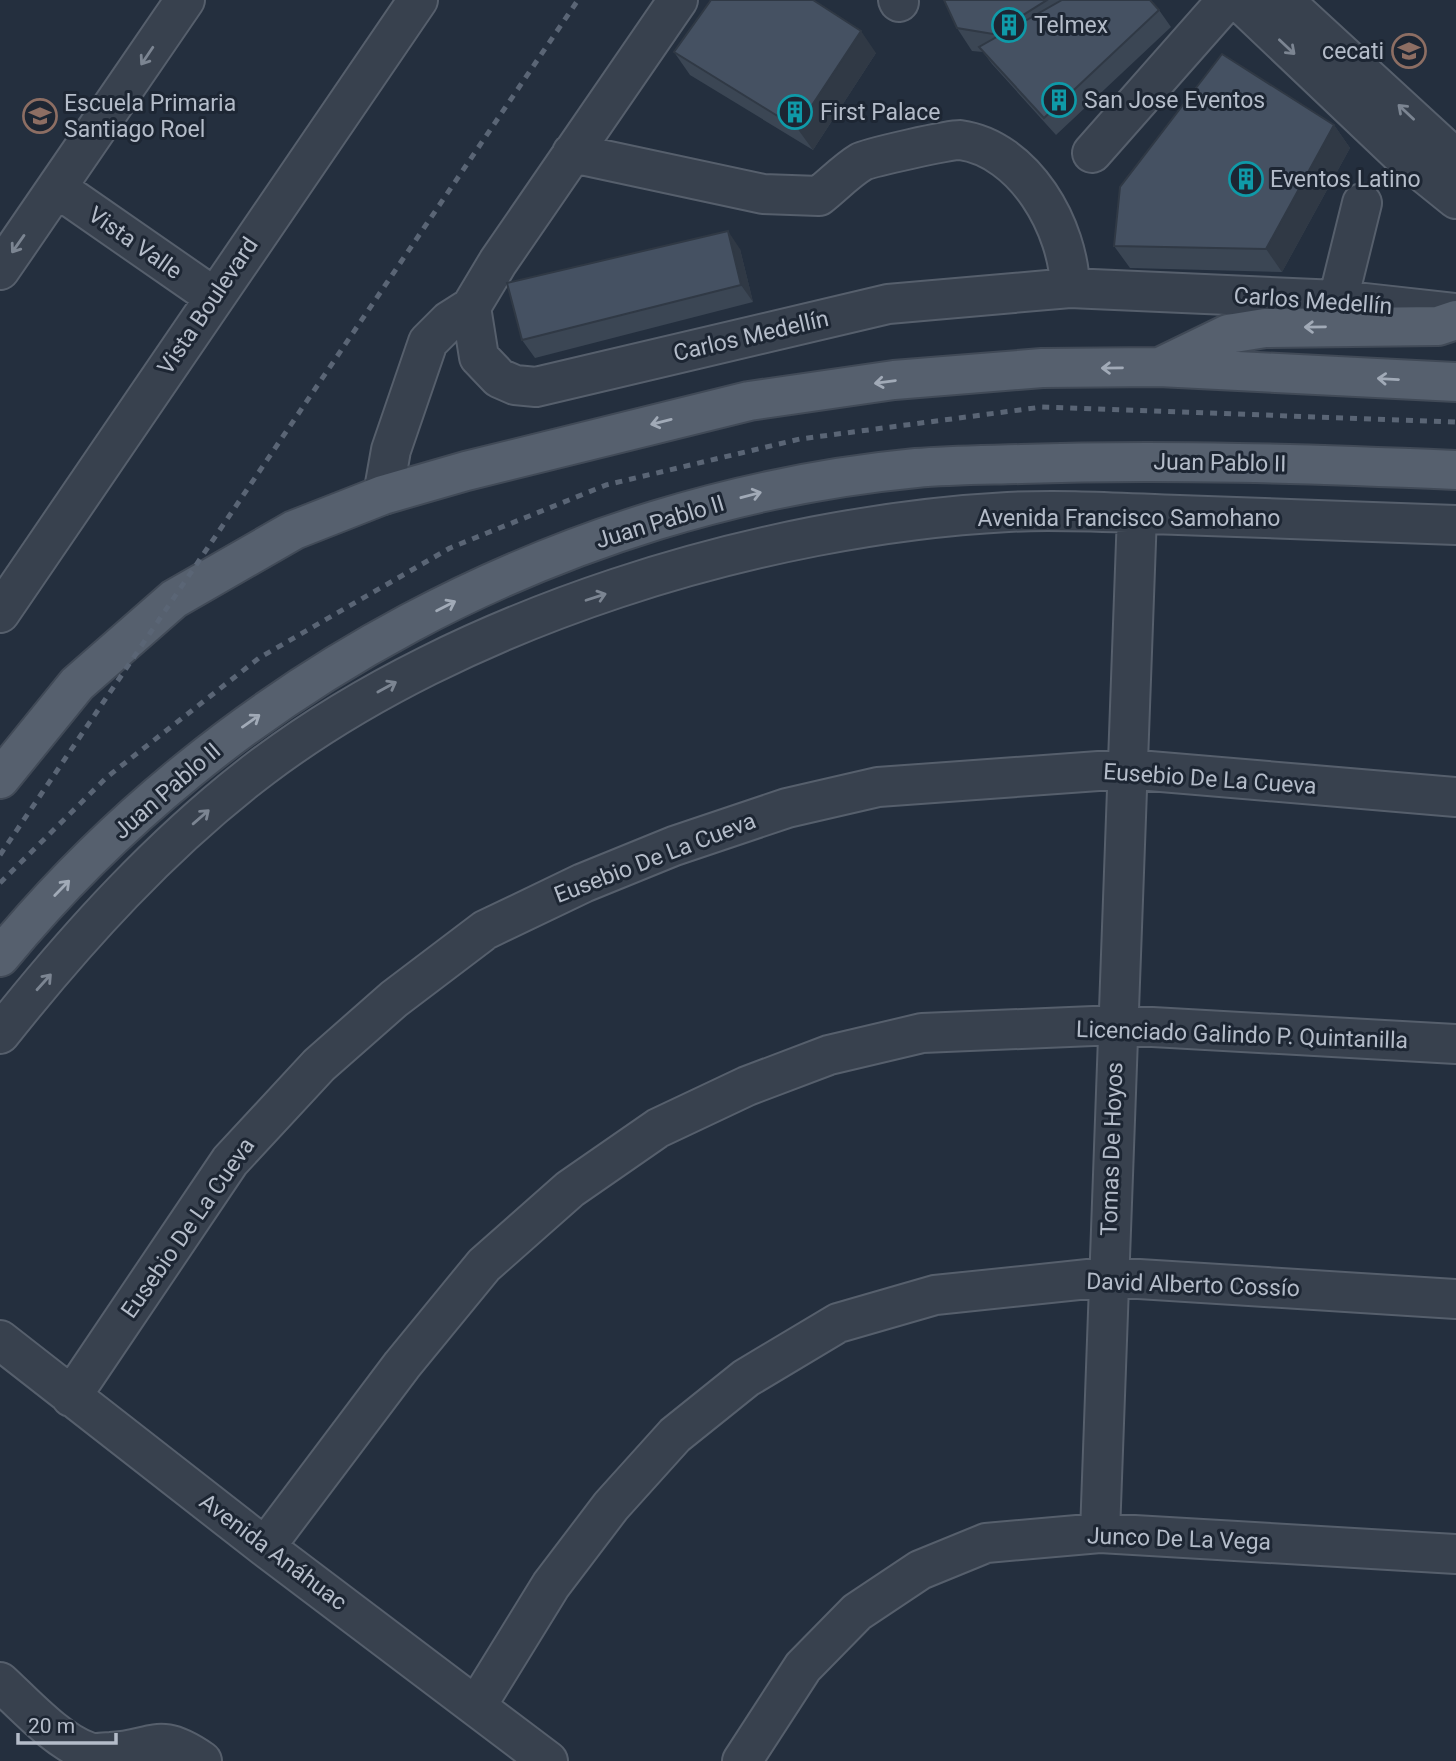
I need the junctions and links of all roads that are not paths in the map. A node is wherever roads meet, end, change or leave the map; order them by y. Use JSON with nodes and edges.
{"nodes":[{"id":1,"x":185,"y":0,"type":"edge"},
{"id":2,"x":418,"y":0,"type":"edge"},
{"id":3,"x":678,"y":0,"type":"edge"},
{"id":4,"x":1227,"y":0,"type":"edge"},
{"id":5,"x":1238,"y":0,"type":"edge"},
{"id":6,"x":1283,"y":0,"type":"edge"},
{"id":7,"x":572,"y":153,"type":"junction"},
{"id":8,"x":1092,"y":153,"type":"dead end"},
{"id":9,"x":1456,"y":159,"type":"edge"},
{"id":10,"x":57,"y":188,"type":"junction"},
{"id":11,"x":1456,"y":199,"type":"edge"},
{"id":12,"x":1363,"y":203,"type":"dead end"},
{"id":13,"x":0,"y":271,"type":"edge"},
{"id":14,"x":1070,"y":288,"type":"junction"},
{"id":15,"x":214,"y":297,"type":"junction"},
{"id":16,"x":1338,"y":300,"type":"junction"},
{"id":17,"x":471,"y":307,"type":"junction"},
{"id":18,"x":1456,"y":313,"type":"edge"},
{"id":19,"x":1456,"y":320,"type":"edge"},
{"id":20,"x":1159,"y":367,"type":"junction"},
{"id":21,"x":1456,"y":383,"type":"edge"},
{"id":22,"x":1456,"y":470,"type":"edge"},
{"id":23,"x":383,"y":495,"type":"junction"},
{"id":24,"x":1137,"y":514,"type":"junction"},
{"id":25,"x":1456,"y":525,"type":"edge"},
{"id":26,"x":0,"y":613,"type":"edge"},
{"id":27,"x":1126,"y":769,"type":"junction"},
{"id":28,"x":0,"y":779,"type":"edge"},
{"id":29,"x":1456,"y":797,"type":"edge"},
{"id":30,"x":0,"y":957,"type":"edge"},
{"id":31,"x":1117,"y":1026,"type":"junction"},
{"id":32,"x":0,"y":1034,"type":"edge"},
{"id":33,"x":1456,"y":1044,"type":"edge"},
{"id":34,"x":1107,"y":1277,"type":"junction"},
{"id":35,"x":1456,"y":1299,"type":"edge"},
{"id":36,"x":0,"y":1340,"type":"edge"},
{"id":37,"x":71,"y":1397,"type":"junction"},
{"id":38,"x":1100,"y":1533,"type":"junction"},
{"id":39,"x":265,"y":1547,"type":"junction"},
{"id":40,"x":1456,"y":1554,"type":"edge"},
{"id":41,"x":0,"y":1682,"type":"edge"},
{"id":42,"x":477,"y":1704,"type":"junction"},
{"id":43,"x":123,"y":1756,"type":"edge"},
{"id":44,"x":202,"y":1761,"type":"edge"},
{"id":45,"x":548,"y":1761,"type":"edge"},
{"id":46,"x":742,"y":1761,"type":"edge"}],
"edges":[{"from":1,"to":10,"type":"street","one_way":true},
{"from":2,"to":15,"type":"street","name":"Vista Boulevard"},
{"from":3,"to":7,"type":"street"},
{"from":4,"to":8,"type":"street"},
{"from":5,"to":11,"type":"street","one_way":true},
{"from":9,"to":6,"type":"street","one_way":true},
{"from":7,"to":14,"type":"street"},
{"from":7,"to":17,"type":"street"},
{"from":10,"to":13,"type":"street","one_way":true},
{"from":10,"to":15,"type":"street","name":"Vista Valle"},
{"from":12,"to":16,"type":"street"},
{"from":14,"to":16,"type":"street","name":"Carlos Medellín"},
{"from":14,"to":17,"type":"street","name":"Carlos Medellín"},
{"from":15,"to":26,"type":"street","name":"Vista Boulevard"},
{"from":16,"to":18,"type":"street","name":"Carlos Medellín"},
{"from":17,"to":23,"type":"street"},
{"from":19,"to":20,"type":"main road","one_way":true},
{"from":21,"to":20,"type":"main road","one_way":true},
{"from":20,"to":23,"type":"main road","one_way":true},
{"from":30,"to":22,"type":"main road","name":"Juan Pablo II","one_way":true},
{"from":23,"to":28,"type":"main road"},
{"from":24,"to":25,"type":"street","name":"Avenida Francisco Samohano"},
{"from":24,"to":27,"type":"street","name":"Tomas De Hoyos"},
{"from":32,"to":24,"type":"street","name":"Avenida Francisco Samohano","one_way":true},
{"from":27,"to":29,"type":"street","name":"Eusebio De La Cueva"},
{"from":27,"to":31,"type":"street","name":"Tomas De Hoyos"},
{"from":27,"to":37,"type":"street","name":"Eusebio De La Cueva"},
{"from":31,"to":33,"type":"street","name":"Licenciado Galindo P. Quintanilla"},
{"from":31,"to":34,"type":"street","name":"Tomas De Hoyos"},
{"from":31,"to":39,"type":"street","name":"Licenciado Galindo P. Quintanilla"},
{"from":34,"to":35,"type":"street","name":"David Alberto Cossío"},
{"from":34,"to":38,"type":"street","name":"Tomas De Hoyos"},
{"from":34,"to":42,"type":"street","name":"David Alberto Cossío"},
{"from":36,"to":37,"type":"street","name":"Avenida Anáhuac"},
{"from":37,"to":39,"type":"street","name":"Avenida Anáhuac"},
{"from":38,"to":40,"type":"street","name":"Junco De La Vega"},
{"from":38,"to":46,"type":"street","name":"Junco De La Vega"},
{"from":39,"to":42,"type":"street","name":"Avenida Anáhuac"},
{"from":41,"to":43,"type":"street"},
{"from":42,"to":45,"type":"street","name":"Avenida Anáhuac"},
{"from":43,"to":44,"type":"street"}]}
